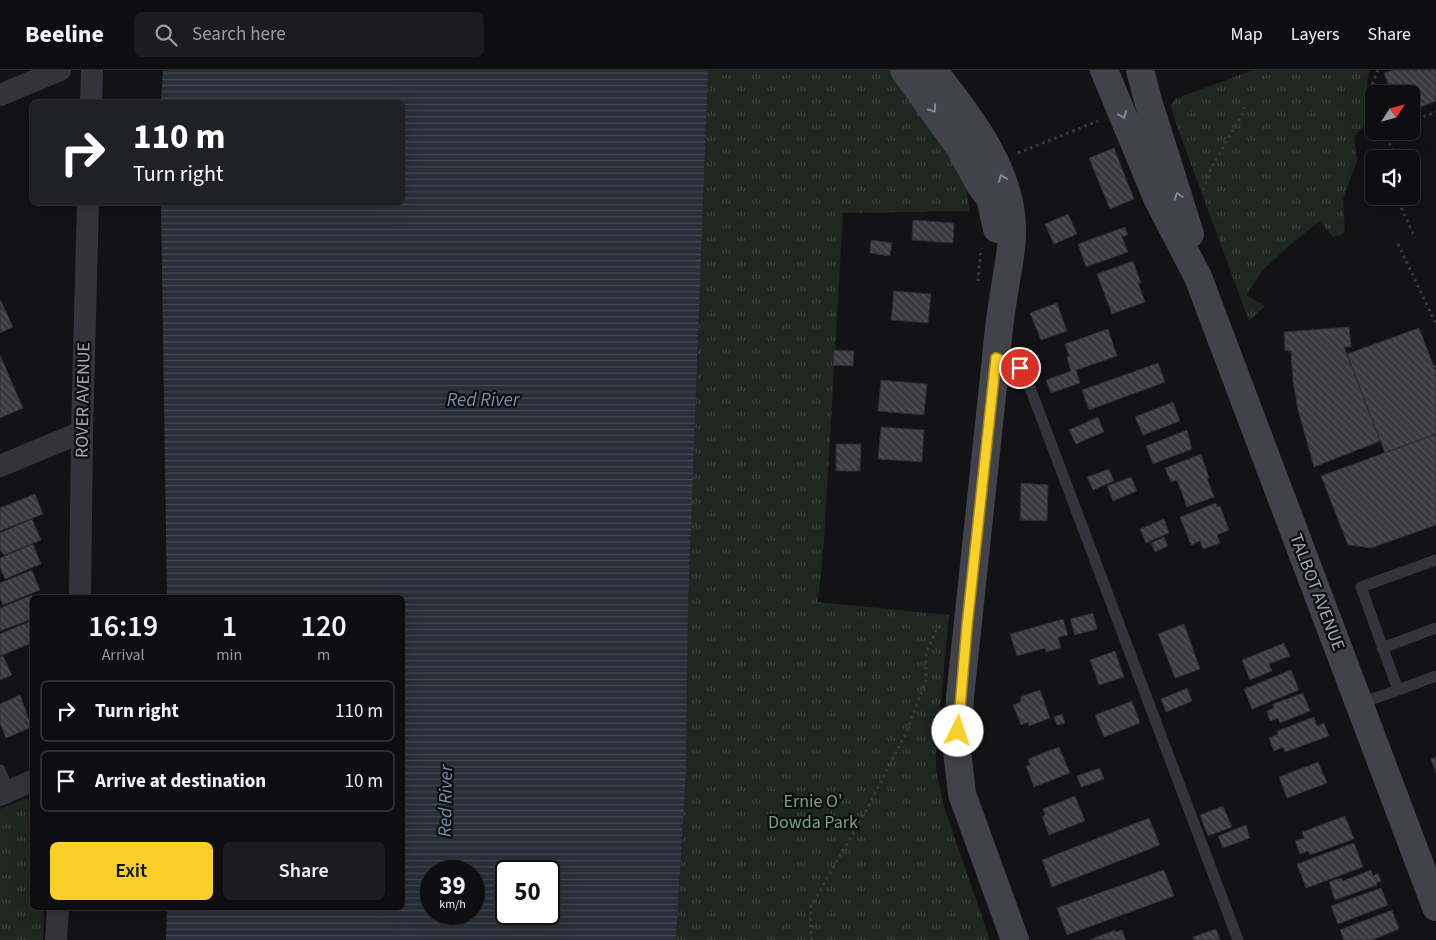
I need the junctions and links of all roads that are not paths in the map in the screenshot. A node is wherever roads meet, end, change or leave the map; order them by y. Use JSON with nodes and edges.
{"nodes":[{"id":1,"x":60,"y":70,"type":"edge"},
{"id":2,"x":92,"y":70,"type":"edge"},
{"id":3,"x":904,"y":70,"type":"edge"},
{"id":4,"x":933,"y":70,"type":"edge"},
{"id":5,"x":1104,"y":70,"type":"edge"},
{"id":6,"x":1140,"y":70,"type":"edge"},
{"id":7,"x":0,"y":95,"type":"edge"},
{"id":8,"x":91,"y":100,"type":"edge"},
{"id":9,"x":88,"y":205,"type":"edge"},
{"id":10,"x":1198,"y":277,"type":"junction"},
{"id":11,"x":991,"y":292,"type":"junction"},
{"id":12,"x":996,"y":358,"type":"junction"},
{"id":13,"x":82,"y":432,"type":"junction"},
{"id":14,"x":0,"y":466,"type":"edge"},
{"id":15,"x":1436,"y":560,"type":"edge"},
{"id":16,"x":80,"y":595,"type":"edge"},
{"id":17,"x":1436,"y":628,"type":"edge"},
{"id":18,"x":1382,"y":648,"type":"junction"},
{"id":19,"x":1436,"y":676,"type":"edge"},
{"id":20,"x":1398,"y":690,"type":"junction"},
{"id":21,"x":1360,"y":704,"type":"junction"},
{"id":22,"x":0,"y":770,"type":"edge"},
{"id":23,"x":30,"y":782,"type":"edge"},
{"id":24,"x":4,"y":793,"type":"edge"},
{"id":25,"x":1436,"y":907,"type":"edge"},
{"id":26,"x":58,"y":910,"type":"edge"},
{"id":27,"x":56,"y":940,"type":"edge"},
{"id":28,"x":1015,"y":940,"type":"edge"},
{"id":29,"x":1238,"y":940,"type":"edge"}],
"edges":[{"from":1,"to":7,"type":"street"},
{"from":2,"to":8,"type":"street"},
{"from":3,"to":11,"type":"main road","one_way":true},
{"from":11,"to":4,"type":"main road","one_way":true},
{"from":5,"to":10,"type":"main road","one_way":true},
{"from":10,"to":6,"type":"main road","one_way":true},
{"from":9,"to":13,"type":"street","name":"ROVER AVENUE"},
{"from":10,"to":21,"type":"main road","name":"TALBOT AVENUE"},
{"from":11,"to":12,"type":"main road"},
{"from":12,"to":28,"type":"main road"},
{"from":12,"to":29,"type":"lane"},
{"from":13,"to":14,"type":"street"},
{"from":13,"to":16,"type":"street","name":"ROVER AVENUE"},
{"from":15,"to":18,"type":"lane"},
{"from":17,"to":18,"type":"lane"},
{"from":18,"to":20,"type":"lane"},
{"from":19,"to":20,"type":"lane"},
{"from":20,"to":21,"type":"lane"},
{"from":21,"to":25,"type":"main road","name":"TALBOT AVENUE"},
{"from":22,"to":24,"type":"lane"},
{"from":23,"to":24,"type":"street"},
{"from":26,"to":27,"type":"street"}]}
